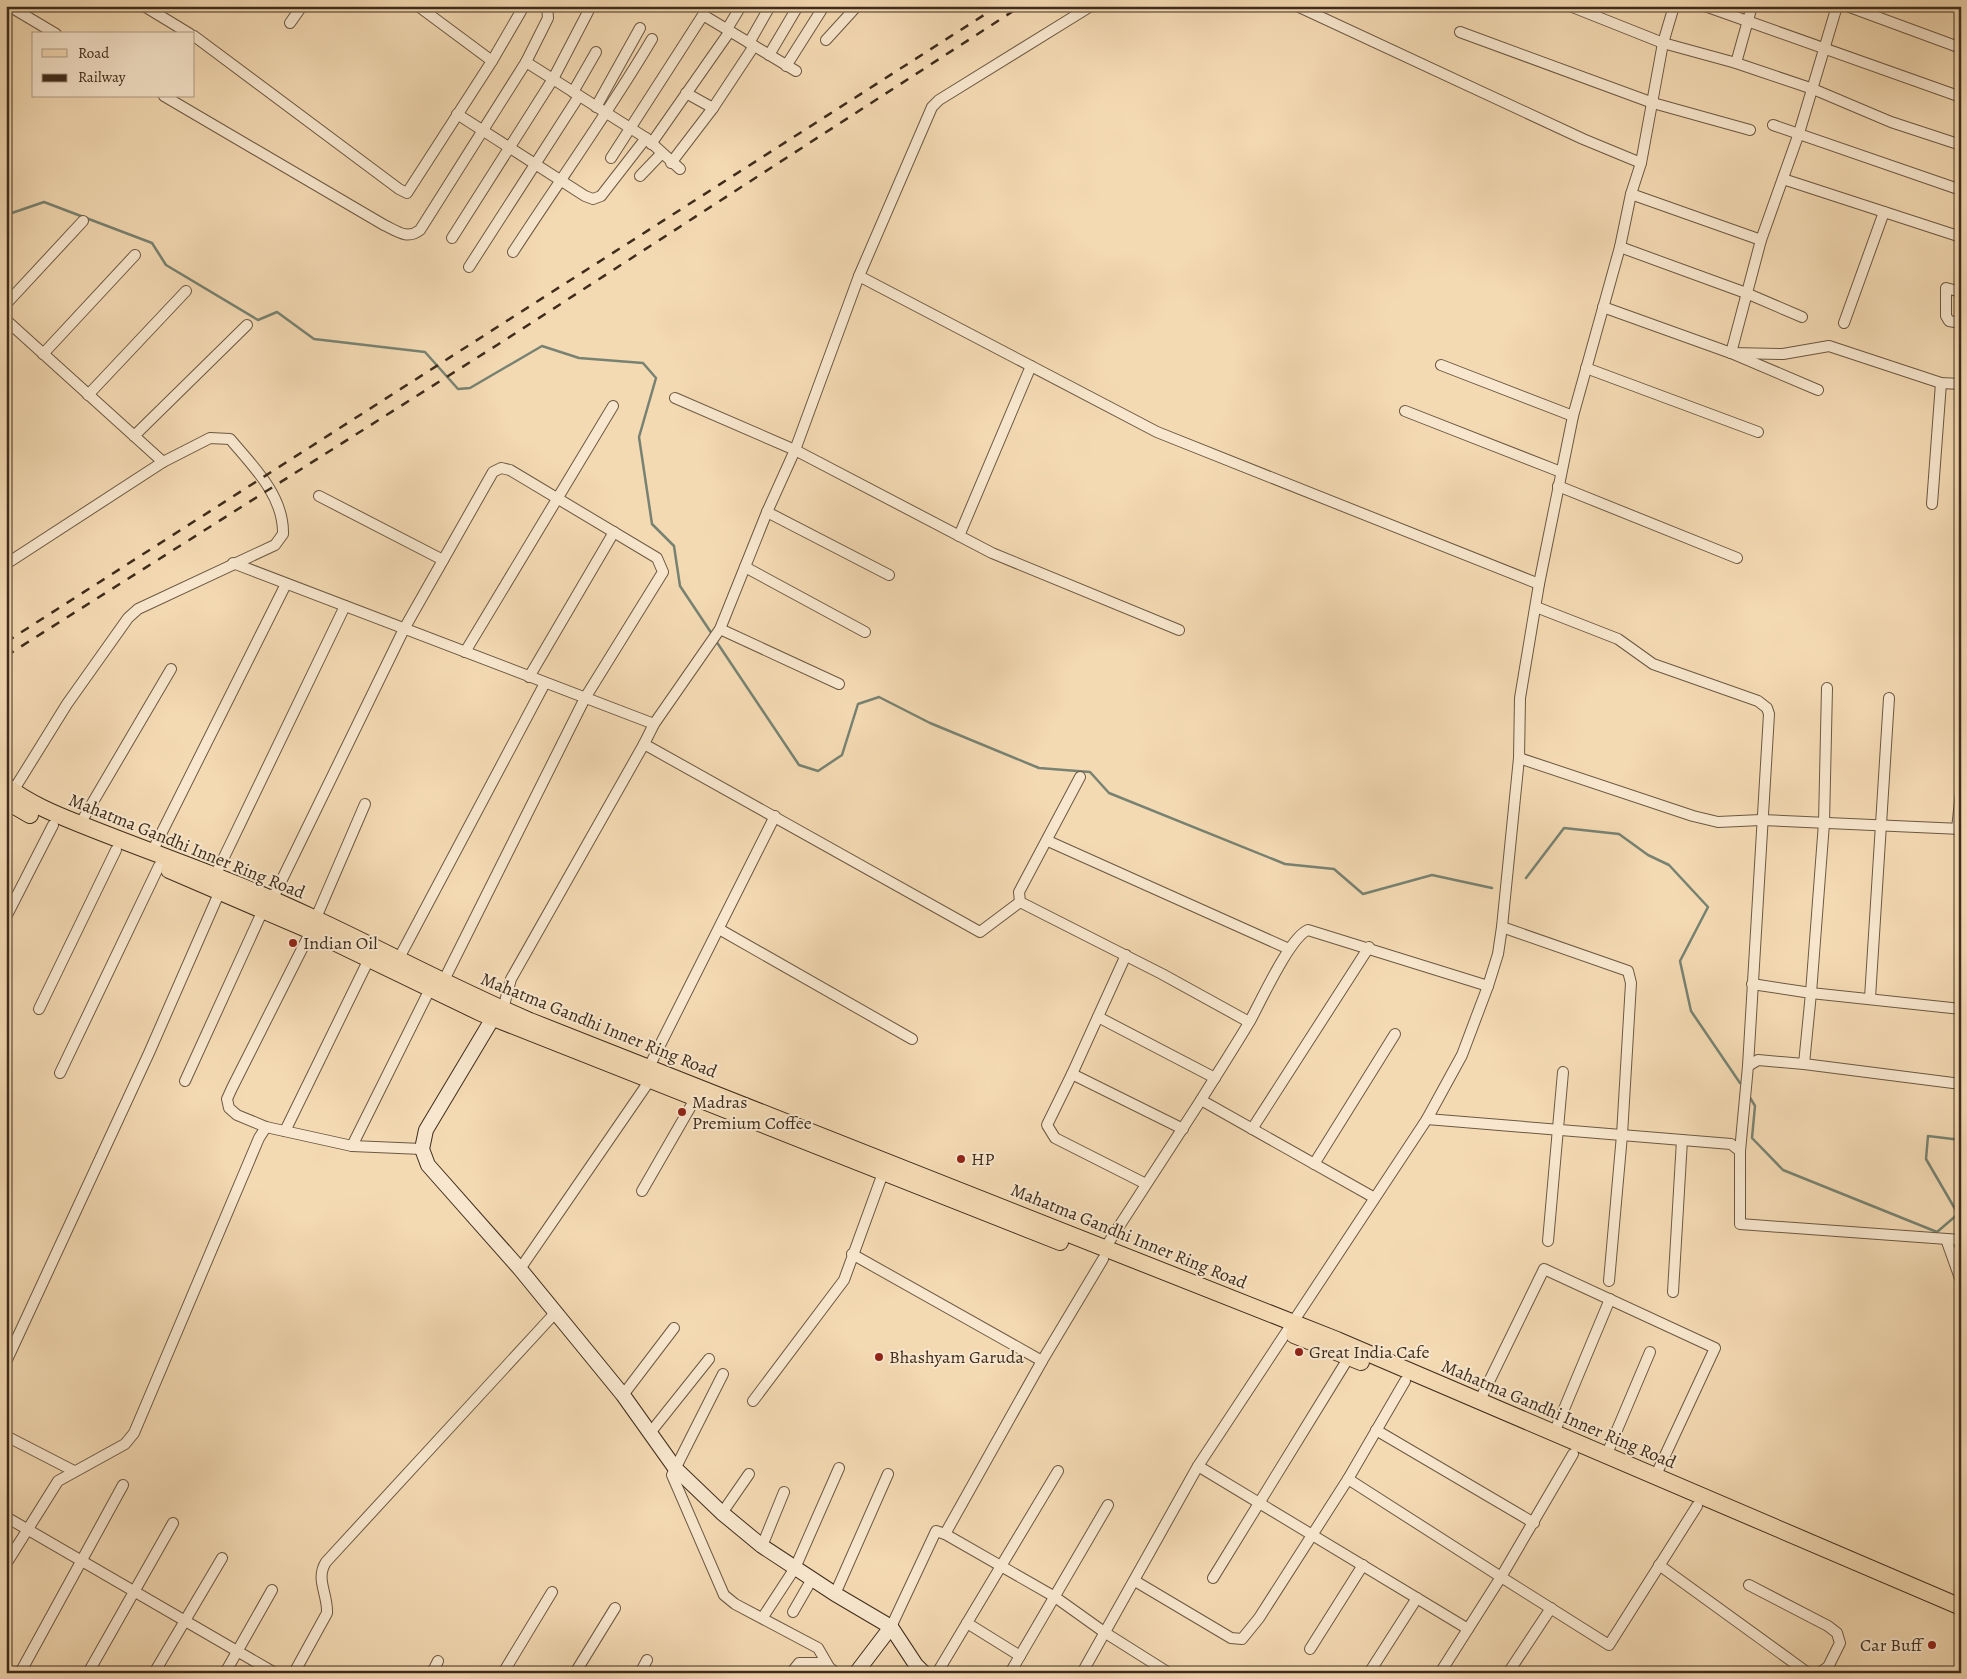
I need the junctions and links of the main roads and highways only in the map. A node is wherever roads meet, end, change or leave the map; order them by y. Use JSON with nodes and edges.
{"nodes":[{"id":1,"x":9,"y":793,"type":"edge"},
{"id":2,"x":155,"y":859,"type":"junction"},
{"id":3,"x":313,"y":926,"type":"junction"},
{"id":4,"x":436,"y":986,"type":"junction"},
{"id":5,"x":650,"y":1073,"type":"junction"},
{"id":6,"x":1104,"y":1253,"type":"junction"},
{"id":7,"x":1290,"y":1327,"type":"junction"},
{"id":8,"x":1961,"y":1608,"type":"edge"},
{"id":9,"x":1961,"y":1620,"type":"edge"}],
"edges":[{"from":1,"to":2,"type":"main road","name":"Mahatma Gandhi Inner Ring Road"},
{"from":1,"to":2,"type":"main road","name":"Mahatma Gandhi Inner Ring Road"},
{"from":2,"to":3,"type":"main road","name":"Mahatma Gandhi Inner Ring Road"},
{"from":3,"to":4,"type":"main road","name":"Mahatma Gandhi Inner Ring Road"},
{"from":3,"to":4,"type":"main road","name":"Mahatma Gandhi Inner Ring Road"},
{"from":4,"to":5,"type":"main road","name":"Mahatma Gandhi Inner Ring Road"},
{"from":5,"to":6,"type":"main road","name":"Mahatma Gandhi Inner Ring Road"},
{"from":5,"to":6,"type":"main road","name":"Mahatma Gandhi Inner Ring Road"},
{"from":6,"to":7,"type":"main road","name":"Mahatma Gandhi Inner Ring Road"},
{"from":7,"to":8,"type":"main road","name":"Mahatma Gandhi Inner Ring Road"},
{"from":7,"to":9,"type":"main road","name":"Mahatma Gandhi Inner Ring Road"}]}
